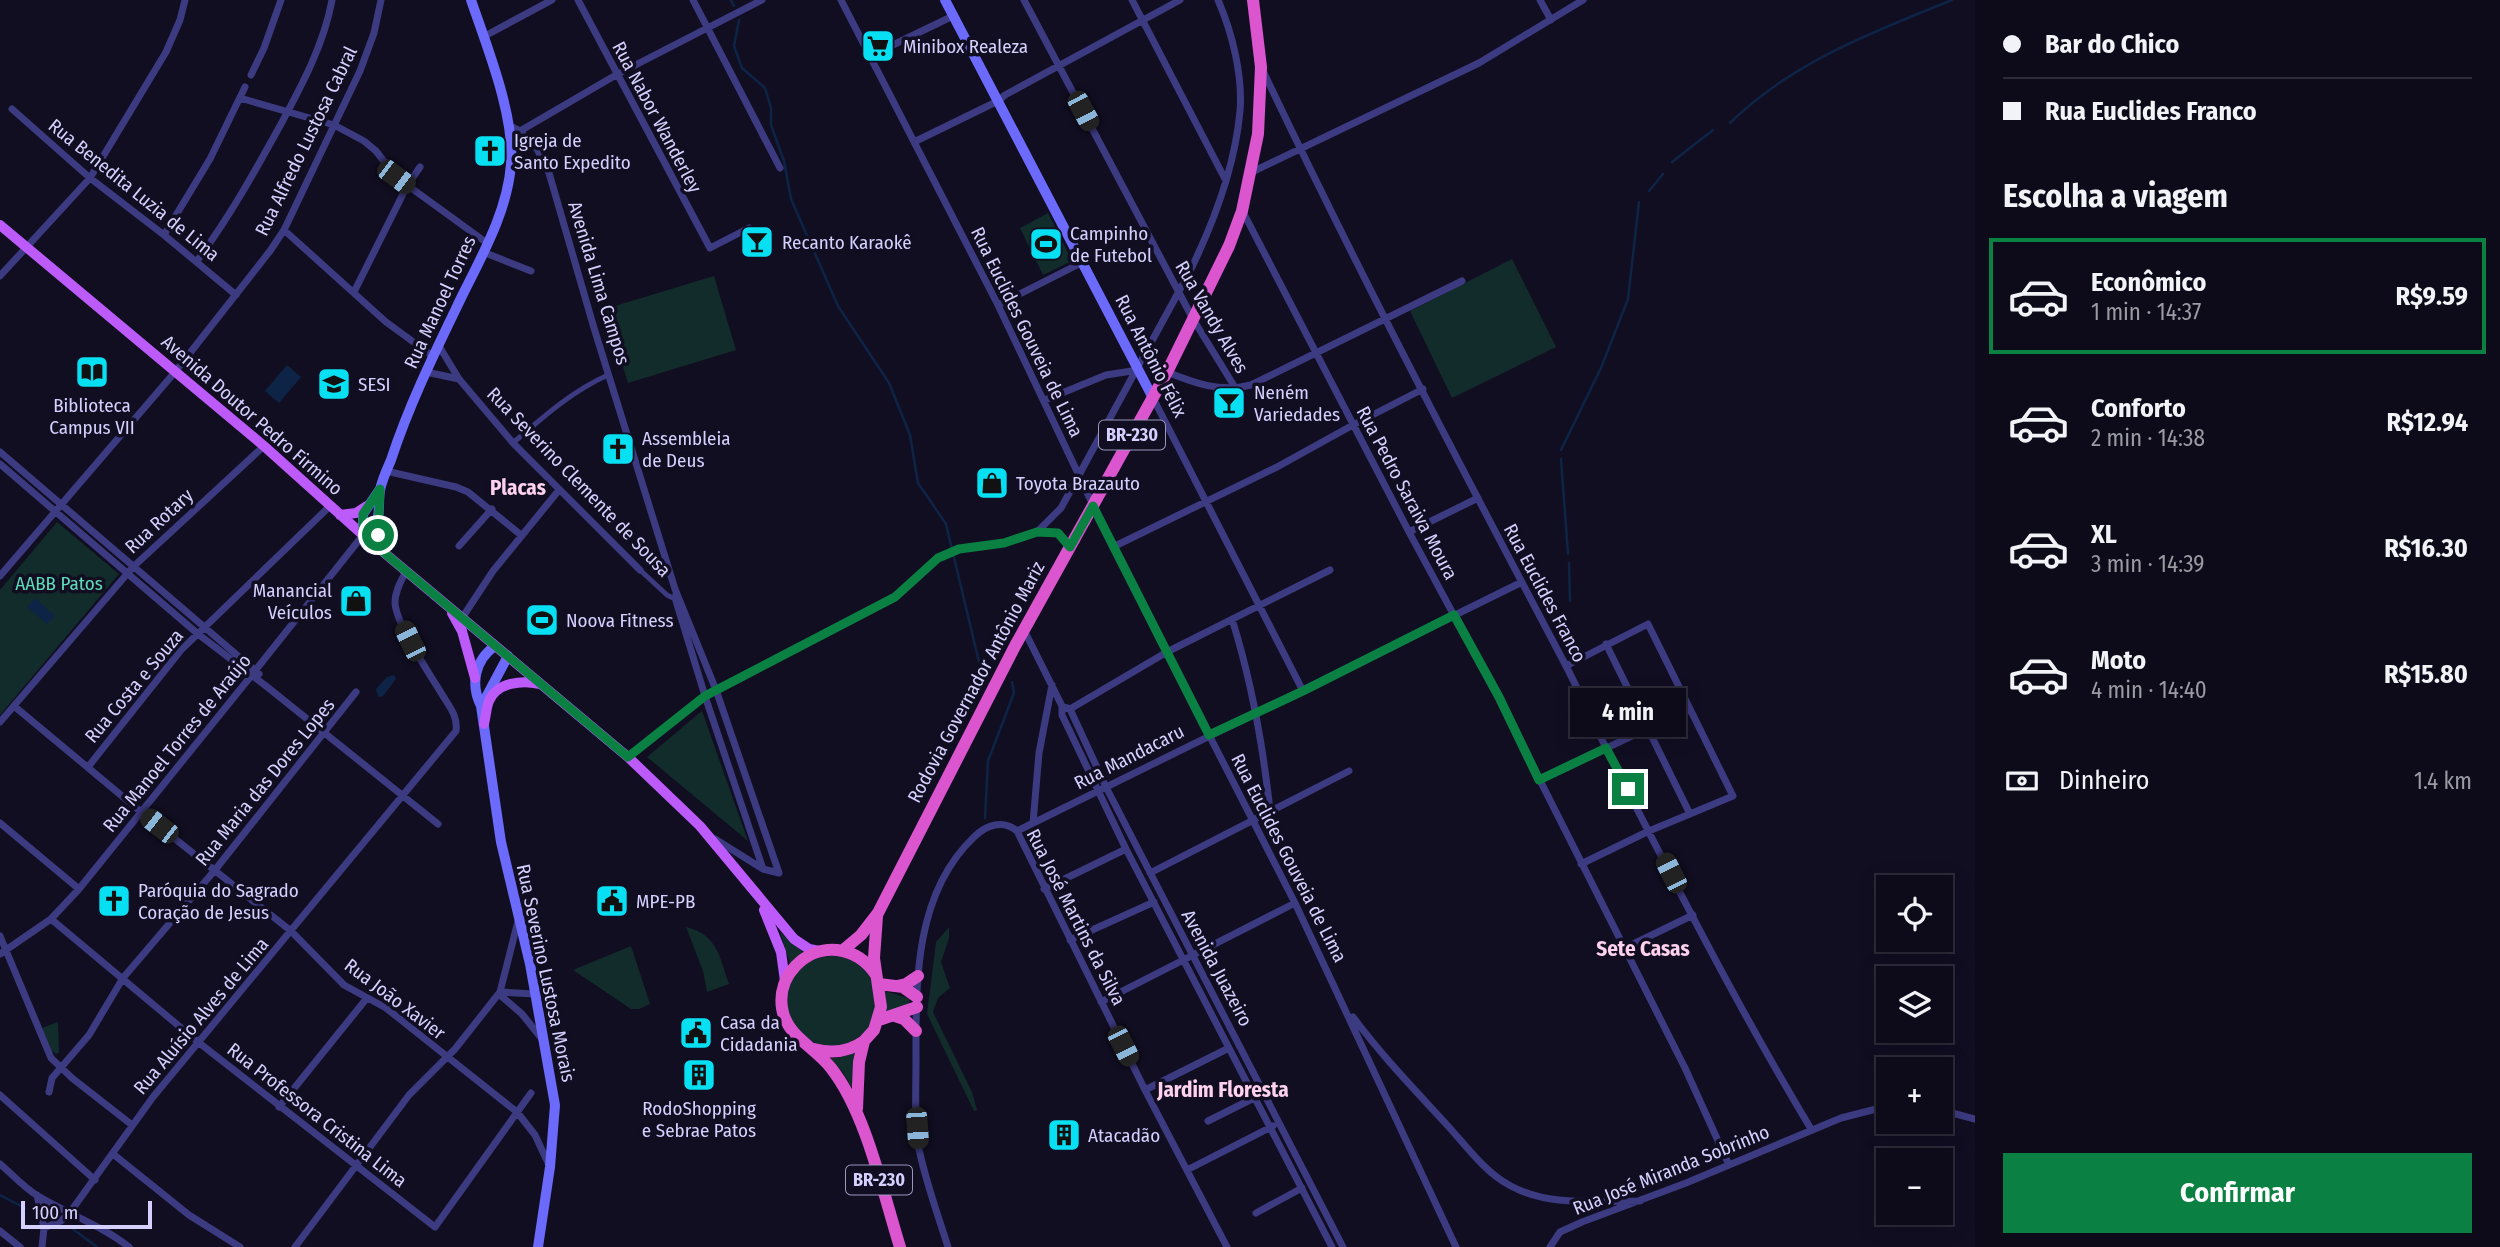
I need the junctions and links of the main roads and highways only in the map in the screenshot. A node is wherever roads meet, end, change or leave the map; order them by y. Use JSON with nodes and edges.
{"nodes":[{"id":1,"x":471,"y":0,"type":"edge"},
{"id":2,"x":945,"y":0,"type":"edge"},
{"id":3,"x":1253,"y":0,"type":"edge"},
{"id":4,"x":515,"y":128,"type":"joint"},
{"id":5,"x":0,"y":225,"type":"edge"},
{"id":6,"x":1153,"y":398,"type":"junction"},
{"id":7,"x":380,"y":489,"type":"junction"},
{"id":8,"x":367,"y":506,"type":"junction"},
{"id":9,"x":340,"y":515,"type":"junction"},
{"id":10,"x":378,"y":523,"type":"junction"},
{"id":11,"x":363,"y":535,"type":"junction"},
{"id":12,"x":381,"y":550,"type":"junction"},
{"id":13,"x":449,"y":607,"type":"junction"},
{"id":14,"x":495,"y":646,"type":"junction"},
{"id":15,"x":508,"y":656,"type":"junction"},
{"id":16,"x":475,"y":678,"type":"junction"},
{"id":17,"x":542,"y":685,"type":"junction"},
{"id":18,"x":481,"y":706,"type":"junction"},
{"id":19,"x":484,"y":724,"type":"junction"},
{"id":20,"x":754,"y":892,"type":"junction"},
{"id":21,"x":878,"y":913,"type":"junction"},
{"id":22,"x":820,"y":951,"type":"junction"},
{"id":23,"x":842,"y":951,"type":"junction"},
{"id":24,"x":918,"y":976,"type":"road end"},
{"id":25,"x":877,"y":979,"type":"junction"},
{"id":26,"x":785,"y":981,"type":"junction"},
{"id":27,"x":895,"y":986,"type":"junction"},
{"id":28,"x":895,"y":1016,"type":"junction"},
{"id":29,"x":878,"y":1020,"type":"junction"},
{"id":30,"x":916,"y":1031,"type":"road end"},
{"id":31,"x":864,"y":1041,"type":"junction"},
{"id":32,"x":814,"y":1048,"type":"junction"},
{"id":33,"x":857,"y":1112,"type":"junction"},
{"id":34,"x":538,"y":1247,"type":"edge"},
{"id":35,"x":900,"y":1247,"type":"edge"}],
"edges":[{"from":1,"to":4,"type":"main road","name":"Avenida Lima Campos"},
{"from":2,"to":6,"type":"main road","name":"Rua Antônio Félix"},
{"from":3,"to":6,"type":"highway","name":"Rodovia Governador Antônio Mariz","number":"BR-230"},
{"from":4,"to":7,"type":"main road","name":"Rua Manoel Torres"},
{"from":5,"to":9,"type":"main road","name":"Avenida Doutor Pedro Firmino"},
{"from":6,"to":21,"type":"highway","name":"Rodovia Governador Antônio Mariz","number":"BR-230"},
{"from":7,"to":8,"type":"main road","name":"Rua Manoel Torres"},
{"from":7,"to":10,"type":"main road","name":"Rua Manoel Torres"},
{"from":8,"to":9,"type":"main road"},
{"from":8,"to":11,"type":"main road","name":"Rua Manoel Torres"},
{"from":9,"to":11,"type":"main road","name":"Avenida Doutor Pedro Firmino"},
{"from":10,"to":11,"type":"main road"},
{"from":10,"to":12,"type":"main road"},
{"from":11,"to":12,"type":"main road","name":"Avenida Doutor Pedro Firmino"},
{"from":12,"to":13,"type":"main road","name":"Avenida Doutor Pedro Firmino"},
{"from":13,"to":14,"type":"main road","name":"Avenida Doutor Pedro Firmino"},
{"from":13,"to":16,"type":"main road"},
{"from":14,"to":15,"type":"main road","name":"Avenida Doutor Pedro Firmino"},
{"from":14,"to":16,"type":"main road"},
{"from":15,"to":17,"type":"main road","name":"Avenida Doutor Pedro Firmino"},
{"from":15,"to":18,"type":"main road"},
{"from":16,"to":18,"type":"main road","name":"Rua Severino Lustosa Morais"},
{"from":17,"to":19,"type":"main road"},
{"from":17,"to":20,"type":"main road","name":"Avenida Doutor Pedro Firmino"},
{"from":18,"to":19,"type":"main road","name":"Rua Severino Lustosa Morais"},
{"from":19,"to":34,"type":"main road","name":"Rua Severino Lustosa Morais"},
{"from":20,"to":22,"type":"main road","name":"Avenida Doutor Pedro Firmino"},
{"from":20,"to":26,"type":"main road","name":"Avenida Doutor Pedro Firmino"},
{"from":21,"to":23,"type":"highway","name":"Rodovia Governador Antônio Mariz","number":"BR-230"},
{"from":21,"to":25,"type":"highway","name":"Rodovia Governador Antônio Mariz","number":"BR-230"},
{"from":22,"to":23,"type":"highway"},
{"from":22,"to":26,"type":"highway"},
{"from":23,"to":25,"type":"highway"},
{"from":24,"to":27,"type":"highway"},
{"from":25,"to":27,"type":"highway"},
{"from":25,"to":29,"type":"highway","name":"Rodovia Governador Antônio Mariz","number":"BR-230"},
{"from":26,"to":32,"type":"highway","number":"BR-230"},
{"from":27,"to":28,"type":"highway"},
{"from":28,"to":29,"type":"highway"},
{"from":28,"to":30,"type":"highway"},
{"from":29,"to":31,"type":"highway","number":"BR-230"},
{"from":31,"to":32,"type":"highway"},
{"from":31,"to":33,"type":"highway","number":"BR-230"},
{"from":32,"to":33,"type":"highway","number":"BR-230"},
{"from":33,"to":35,"type":"highway","number":"BR-230"}]}
